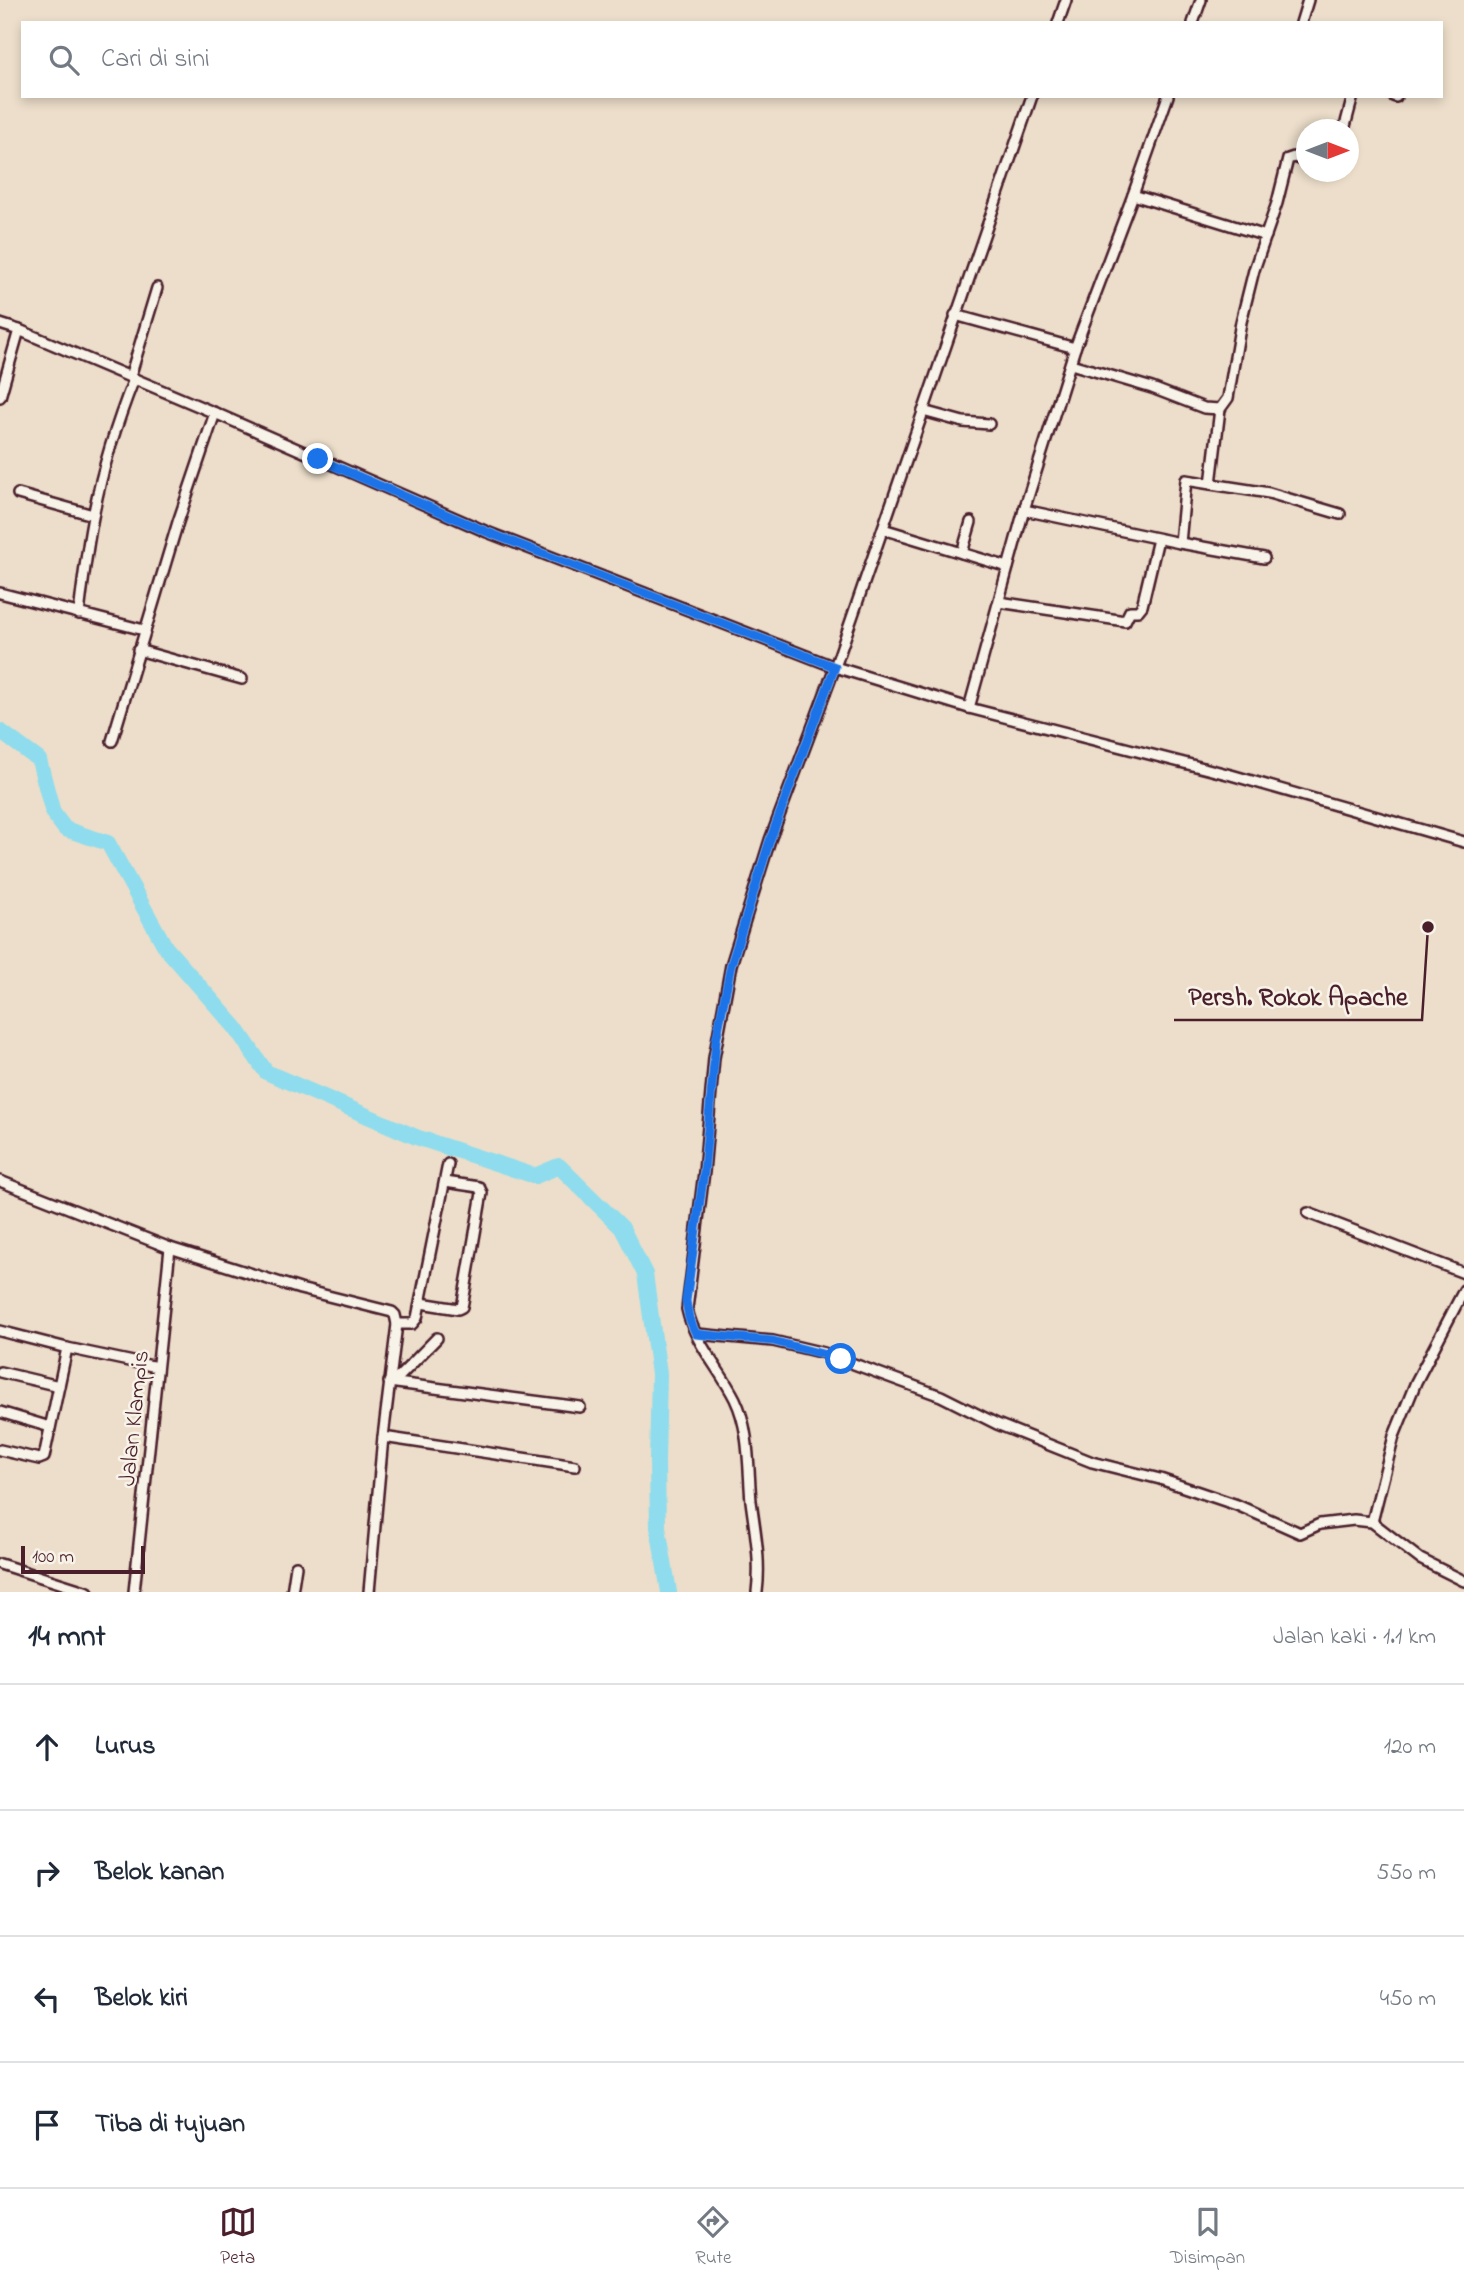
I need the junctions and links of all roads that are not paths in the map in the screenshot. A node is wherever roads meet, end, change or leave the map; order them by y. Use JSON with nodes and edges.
{"nodes":[{"id":1,"x":1066,"y":0,"type":"edge"},
{"id":2,"x":1201,"y":0,"type":"edge"},
{"id":3,"x":1308,"y":0,"type":"edge"},
{"id":4,"x":1059,"y":21,"type":"edge"},
{"id":5,"x":1194,"y":21,"type":"edge"},
{"id":6,"x":1302,"y":21,"type":"edge"},
{"id":7,"x":1031,"y":98,"type":"edge"},
{"id":8,"x":1167,"y":98,"type":"edge"},
{"id":9,"x":1352,"y":98,"type":"edge"},
{"id":10,"x":1347,"y":119,"type":"edge"},
{"id":11,"x":1296,"y":158,"type":"edge"},
{"id":12,"x":1133,"y":195,"type":"junction"},
{"id":13,"x":1266,"y":236,"type":"junction"},
{"id":14,"x":157,"y":288,"type":"dead end"},
{"id":15,"x":955,"y":315,"type":"junction"},
{"id":16,"x":0,"y":324,"type":"edge"},
{"id":17,"x":19,"y":330,"type":"junction"},
{"id":18,"x":1075,"y":348,"type":"junction"},
{"id":19,"x":1071,"y":364,"type":"junction"},
{"id":20,"x":132,"y":378,"type":"junction"},
{"id":21,"x":0,"y":397,"type":"edge"},
{"id":22,"x":1220,"y":409,"type":"junction"},
{"id":23,"x":923,"y":411,"type":"junction"},
{"id":24,"x":215,"y":413,"type":"junction"},
{"id":25,"x":989,"y":424,"type":"dead end"},
{"id":26,"x":1211,"y":484,"type":"junction"},
{"id":27,"x":18,"y":494,"type":"dead end"},
{"id":28,"x":1024,"y":510,"type":"junction"},
{"id":29,"x":93,"y":514,"type":"junction"},
{"id":30,"x":1340,"y":514,"type":"dead end"},
{"id":31,"x":971,"y":522,"type":"dead end"},
{"id":32,"x":883,"y":530,"type":"junction"},
{"id":33,"x":1158,"y":539,"type":"junction"},
{"id":34,"x":1180,"y":544,"type":"junction"},
{"id":35,"x":962,"y":553,"type":"junction"},
{"id":36,"x":1264,"y":558,"type":"dead end"},
{"id":37,"x":1008,"y":567,"type":"junction"},
{"id":38,"x":0,"y":593,"type":"edge"},
{"id":39,"x":999,"y":602,"type":"junction"},
{"id":40,"x":79,"y":614,"type":"junction"},
{"id":41,"x":144,"y":630,"type":"junction"},
{"id":42,"x":138,"y":650,"type":"junction"},
{"id":43,"x":835,"y":667,"type":"junction"},
{"id":44,"x":242,"y":679,"type":"dead end"},
{"id":45,"x":969,"y":708,"type":"junction"},
{"id":46,"x":112,"y":741,"type":"dead end"},
{"id":47,"x":1464,"y":842,"type":"edge"},
{"id":48,"x":447,"y":1164,"type":"dead end"},
{"id":49,"x":0,"y":1181,"type":"edge"},
{"id":50,"x":445,"y":1182,"type":"junction"},
{"id":51,"x":1308,"y":1213,"type":"dead end"},
{"id":52,"x":170,"y":1248,"type":"junction"},
{"id":53,"x":1464,"y":1273,"type":"edge"},
{"id":54,"x":1464,"y":1290,"type":"edge"},
{"id":55,"x":421,"y":1303,"type":"junction"},
{"id":56,"x":397,"y":1324,"type":"junction"},
{"id":57,"x":0,"y":1331,"type":"edge"},
{"id":58,"x":696,"y":1334,"type":"junction"},
{"id":59,"x":438,"y":1338,"type":"dead end"},
{"id":60,"x":67,"y":1348,"type":"junction"},
{"id":61,"x":157,"y":1367,"type":"junction"},
{"id":62,"x":0,"y":1372,"type":"edge"},
{"id":63,"x":391,"y":1382,"type":"junction"},
{"id":64,"x":59,"y":1386,"type":"junction"},
{"id":65,"x":580,"y":1407,"type":"dead end"},
{"id":66,"x":0,"y":1412,"type":"edge"},
{"id":67,"x":50,"y":1427,"type":"junction"},
{"id":68,"x":383,"y":1437,"type":"junction"},
{"id":69,"x":0,"y":1450,"type":"edge"},
{"id":70,"x":575,"y":1466,"type":"dead end"},
{"id":71,"x":1372,"y":1522,"type":"junction"},
{"id":72,"x":0,"y":1564,"type":"edge"},
{"id":73,"x":296,"y":1566,"type":"dead end"},
{"id":74,"x":1464,"y":1581,"type":"edge"},
{"id":75,"x":88,"y":1592,"type":"edge"},
{"id":76,"x":134,"y":1592,"type":"edge"},
{"id":77,"x":292,"y":1592,"type":"edge"},
{"id":78,"x":369,"y":1592,"type":"edge"},
{"id":79,"x":757,"y":1592,"type":"edge"}],
"edges":[{"from":1,"to":4,"type":"street"},
{"from":2,"to":5,"type":"street"},
{"from":3,"to":6,"type":"street"},
{"from":7,"to":15,"type":"street"},
{"from":8,"to":12,"type":"street"},
{"from":9,"to":10,"type":"street"},
{"from":11,"to":13,"type":"street"},
{"from":12,"to":13,"type":"street"},
{"from":12,"to":18,"type":"street"},
{"from":13,"to":22,"type":"street"},
{"from":14,"to":20,"type":"street"},
{"from":15,"to":18,"type":"street"},
{"from":15,"to":23,"type":"street"},
{"from":16,"to":17,"type":"street"},
{"from":17,"to":20,"type":"street"},
{"from":17,"to":21,"type":"street"},
{"from":18,"to":19,"type":"street"},
{"from":19,"to":22,"type":"street"},
{"from":19,"to":28,"type":"street"},
{"from":20,"to":24,"type":"street"},
{"from":20,"to":29,"type":"street"},
{"from":22,"to":26,"type":"street"},
{"from":23,"to":25,"type":"street"},
{"from":23,"to":32,"type":"street"},
{"from":24,"to":41,"type":"street"},
{"from":24,"to":43,"type":"street"},
{"from":26,"to":30,"type":"street"},
{"from":26,"to":34,"type":"street"},
{"from":27,"to":29,"type":"street"},
{"from":28,"to":33,"type":"street"},
{"from":28,"to":37,"type":"street"},
{"from":29,"to":40,"type":"street"},
{"from":31,"to":35,"type":"street"},
{"from":32,"to":35,"type":"street"},
{"from":32,"to":43,"type":"street"},
{"from":33,"to":34,"type":"street"},
{"from":33,"to":39,"type":"street"},
{"from":34,"to":36,"type":"street"},
{"from":35,"to":37,"type":"street"},
{"from":37,"to":39,"type":"street"},
{"from":38,"to":40,"type":"street"},
{"from":39,"to":45,"type":"street"},
{"from":40,"to":41,"type":"street"},
{"from":41,"to":42,"type":"street"},
{"from":42,"to":44,"type":"street"},
{"from":42,"to":46,"type":"street"},
{"from":43,"to":45,"type":"street"},
{"from":43,"to":58,"type":"street"},
{"from":45,"to":47,"type":"street"},
{"from":48,"to":50,"type":"street"},
{"from":49,"to":52,"type":"street"},
{"from":50,"to":55,"type":"street"},
{"from":50,"to":55,"type":"street"},
{"from":51,"to":53,"type":"street"},
{"from":52,"to":56,"type":"street"},
{"from":52,"to":61,"type":"street","name":"Jalan Klampis"},
{"from":54,"to":71,"type":"street"},
{"from":55,"to":56,"type":"street"},
{"from":56,"to":63,"type":"street"},
{"from":57,"to":60,"type":"street"},
{"from":58,"to":71,"type":"street"},
{"from":58,"to":79,"type":"street"},
{"from":59,"to":63,"type":"street"},
{"from":60,"to":61,"type":"street"},
{"from":60,"to":64,"type":"street"},
{"from":61,"to":76,"type":"street","name":"Jalan Klampis"},
{"from":62,"to":64,"type":"street"},
{"from":63,"to":65,"type":"street"},
{"from":63,"to":68,"type":"street"},
{"from":64,"to":67,"type":"street"},
{"from":66,"to":67,"type":"street"},
{"from":67,"to":69,"type":"street"},
{"from":68,"to":70,"type":"street"},
{"from":68,"to":78,"type":"street"},
{"from":71,"to":74,"type":"street"},
{"from":72,"to":75,"type":"street"},
{"from":73,"to":77,"type":"street"}]}
